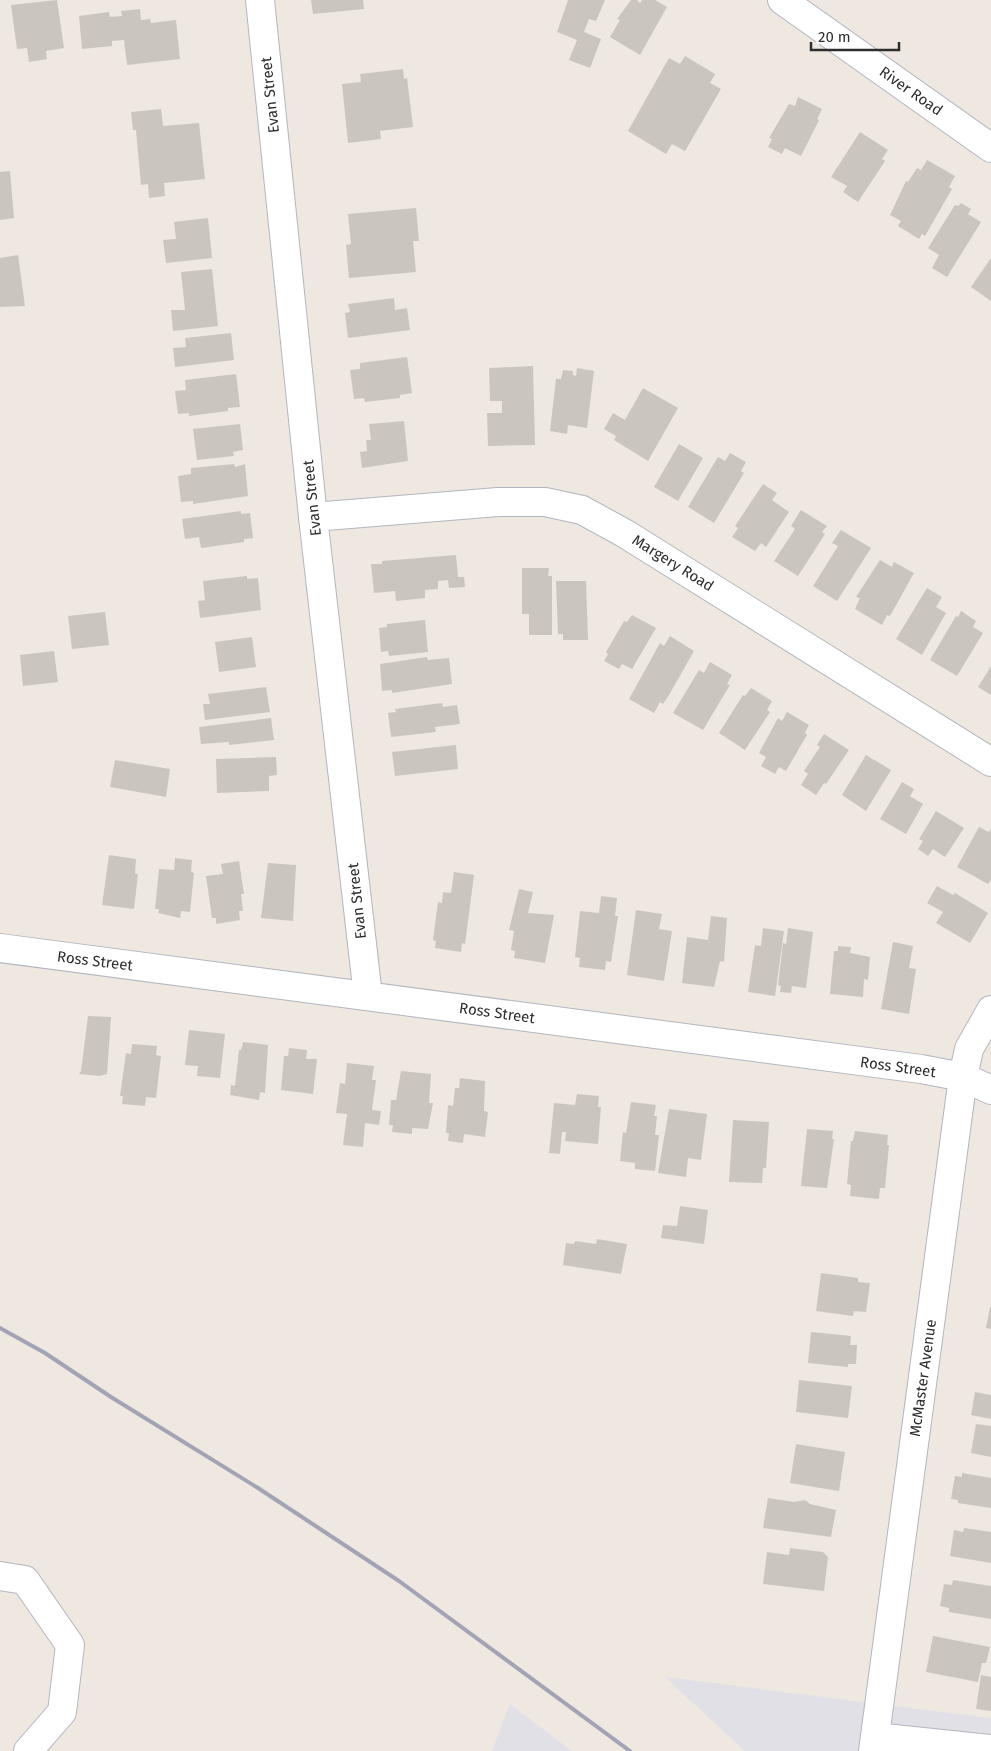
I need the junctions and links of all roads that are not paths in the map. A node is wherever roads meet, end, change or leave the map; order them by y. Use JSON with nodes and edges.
{"nodes":[{"id":1,"x":260,"y":0,"type":"edge"},
{"id":2,"x":782,"y":0,"type":"edge"},
{"id":3,"x":991,"y":148,"type":"edge"},
{"id":4,"x":313,"y":517,"type":"junction"},
{"id":5,"x":991,"y":762,"type":"edge"},
{"id":6,"x":0,"y":948,"type":"edge"},
{"id":7,"x":368,"y":996,"type":"junction"},
{"id":8,"x":991,"y":1010,"type":"edge"},
{"id":9,"x":963,"y":1077,"type":"junction"},
{"id":10,"x":991,"y":1090,"type":"edge"},
{"id":11,"x":0,"y":1576,"type":"edge"},
{"id":12,"x":874,"y":1744,"type":"edge"},
{"id":13,"x":991,"y":1749,"type":"edge"},
{"id":14,"x":28,"y":1751,"type":"edge"}],
"edges":[{"from":1,"to":4,"type":"street","name":"Evan Street"},
{"from":2,"to":3,"type":"street","name":"River Road"},
{"from":4,"to":5,"type":"street","name":"Margery Road"},
{"from":4,"to":7,"type":"street","name":"Evan Street"},
{"from":6,"to":7,"type":"street","name":"Ross Street"},
{"from":7,"to":9,"type":"street","name":"Ross Street"},
{"from":8,"to":9,"type":"street","name":"McMaster Avenue"},
{"from":9,"to":10,"type":"street","name":"Ross Street"},
{"from":9,"to":12,"type":"street","name":"McMaster Avenue"},
{"from":11,"to":14,"type":"street"},
{"from":12,"to":13,"type":"street"}]}
